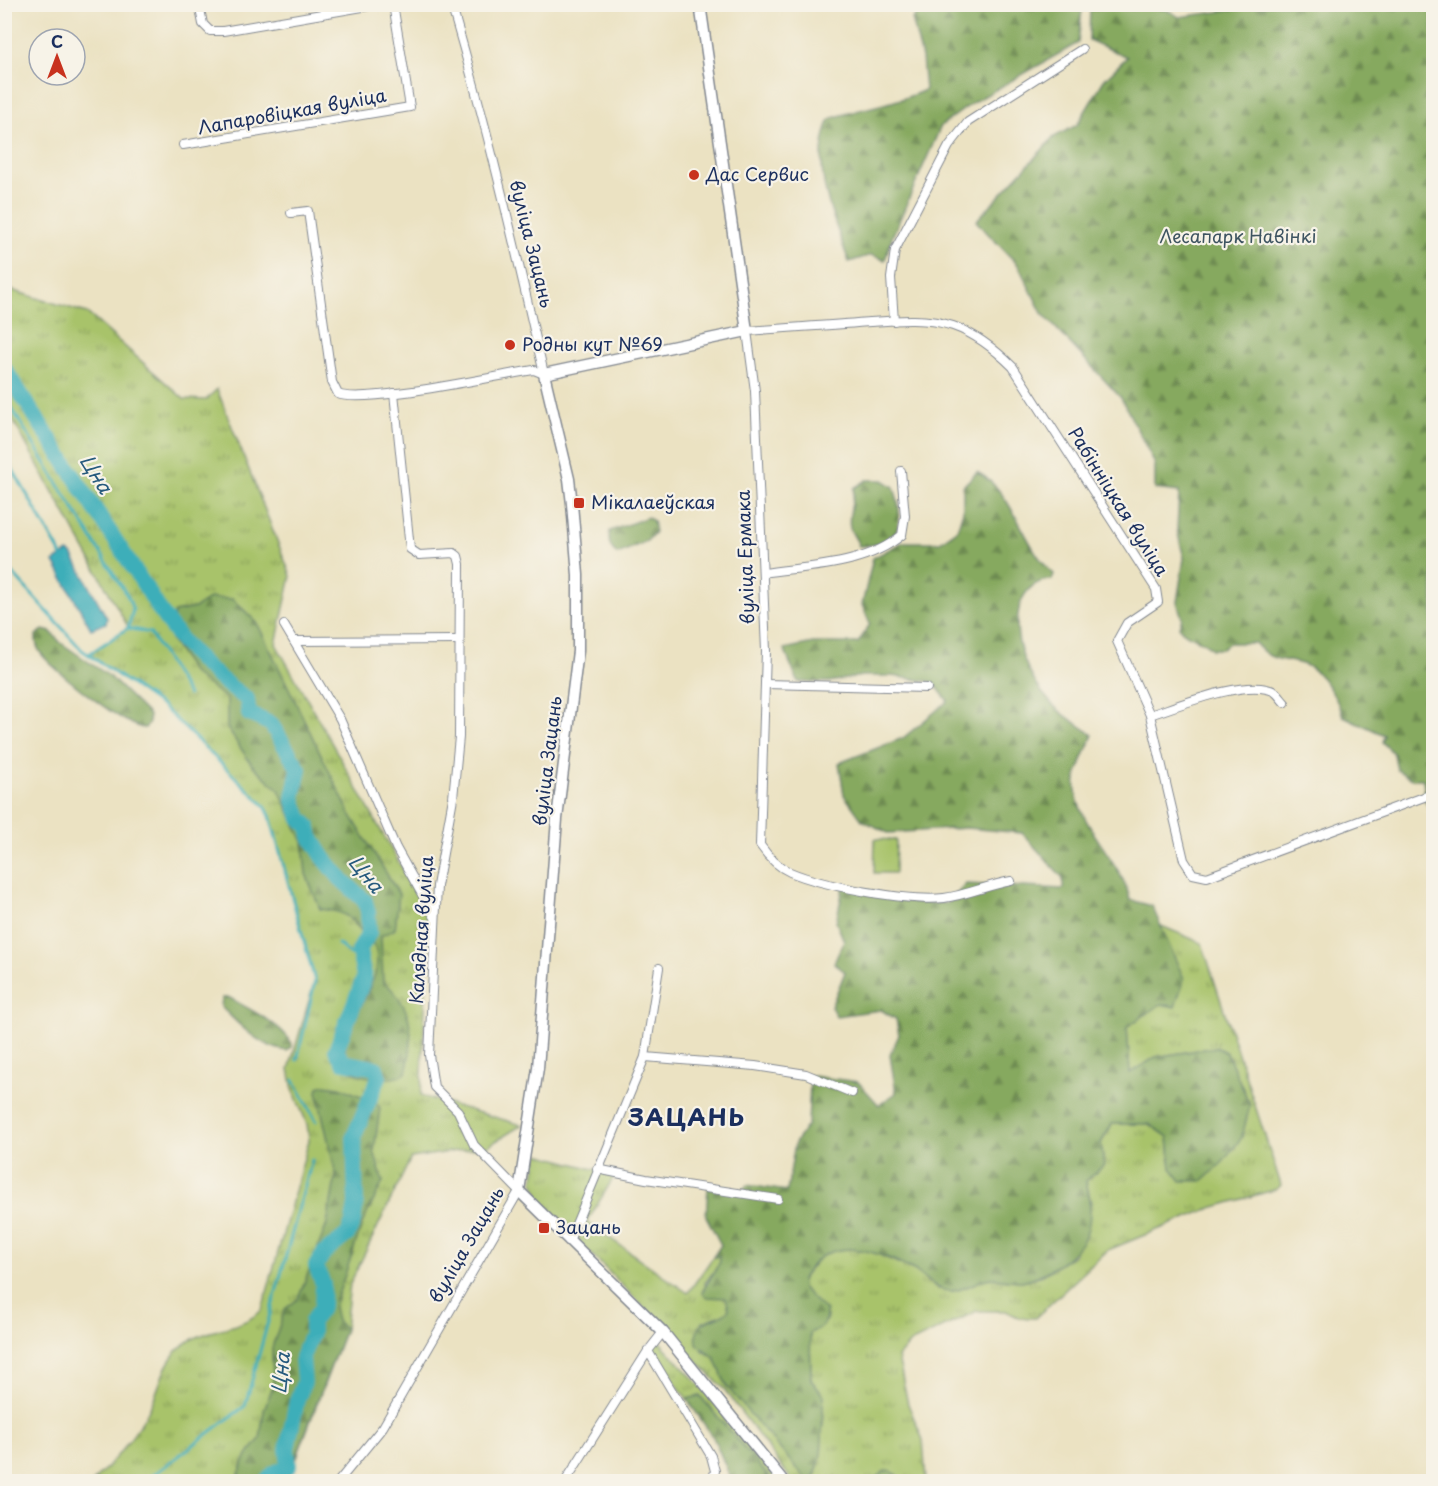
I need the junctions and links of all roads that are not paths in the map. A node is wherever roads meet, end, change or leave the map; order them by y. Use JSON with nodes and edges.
{"nodes":[{"id":1,"x":199,"y":4,"type":"edge"},
{"id":2,"x":380,"y":4,"type":"edge"},
{"id":3,"x":393,"y":4,"type":"edge"},
{"id":4,"x":451,"y":4,"type":"edge"},
{"id":5,"x":699,"y":4,"type":"edge"},
{"id":6,"x":1083,"y":49,"type":"dead end"},
{"id":7,"x":183,"y":145,"type":"dead end"},
{"id":8,"x":291,"y":213,"type":"dead end"},
{"id":9,"x":894,"y":321,"type":"junction"},
{"id":10,"x":747,"y":331,"type":"junction"},
{"id":11,"x":544,"y":374,"type":"junction"},
{"id":12,"x":394,"y":393,"type":"junction"},
{"id":13,"x":901,"y":471,"type":"dead end"},
{"id":14,"x":763,"y":573,"type":"junction"},
{"id":15,"x":284,"y":625,"type":"dead end"},
{"id":16,"x":459,"y":640,"type":"junction"},
{"id":17,"x":294,"y":641,"type":"junction"},
{"id":18,"x":765,"y":684,"type":"junction"},
{"id":19,"x":927,"y":688,"type":"dead end"},
{"id":20,"x":1285,"y":703,"type":"dead end"},
{"id":21,"x":1150,"y":715,"type":"junction"},
{"id":22,"x":1432,"y":794,"type":"edge"},
{"id":23,"x":1011,"y":881,"type":"dead end"},
{"id":24,"x":435,"y":917,"type":"junction"},
{"id":25,"x":659,"y":968,"type":"dead end"},
{"id":26,"x":645,"y":1057,"type":"junction"},
{"id":27,"x":852,"y":1093,"type":"dead end"},
{"id":28,"x":597,"y":1169,"type":"junction"},
{"id":29,"x":519,"y":1191,"type":"junction"},
{"id":30,"x":778,"y":1199,"type":"dead end"},
{"id":31,"x":569,"y":1241,"type":"junction"},
{"id":32,"x":663,"y":1332,"type":"junction"},
{"id":33,"x":648,"y":1350,"type":"junction"},
{"id":34,"x":338,"y":1482,"type":"edge"},
{"id":35,"x":565,"y":1482,"type":"edge"},
{"id":36,"x":712,"y":1482,"type":"edge"},
{"id":37,"x":784,"y":1482,"type":"edge"}],
"edges":[{"from":1,"to":2,"type":"street"},
{"from":3,"to":7,"type":"street","name":"Лапаровіцкая вуліца"},
{"from":4,"to":11,"type":"street","name":"вуліца Зацань"},
{"from":5,"to":10,"type":"street","name":"вуліца Ермака"},
{"from":6,"to":9,"type":"street"},
{"from":8,"to":12,"type":"street"},
{"from":9,"to":10,"type":"street","name":"Рабінніцкая вуліца"},
{"from":9,"to":21,"type":"street","name":"Рабінніцкая вуліца"},
{"from":10,"to":11,"type":"street"},
{"from":10,"to":14,"type":"street","name":"вуліца Ермака"},
{"from":11,"to":12,"type":"street"},
{"from":11,"to":29,"type":"street","name":"вуліца Зацань"},
{"from":12,"to":16,"type":"street","name":"Калядная вуліца"},
{"from":13,"to":14,"type":"street"},
{"from":14,"to":18,"type":"street","name":"вуліца Ермака"},
{"from":15,"to":17,"type":"street"},
{"from":16,"to":17,"type":"street"},
{"from":16,"to":24,"type":"street","name":"Калядная вуліца"},
{"from":17,"to":24,"type":"street"},
{"from":18,"to":19,"type":"street"},
{"from":18,"to":23,"type":"street","name":"вуліца Ермака"},
{"from":20,"to":21,"type":"street"},
{"from":21,"to":22,"type":"street","name":"Рабінніцкая вуліца"},
{"from":24,"to":29,"type":"street","name":"Калядная вуліца"},
{"from":25,"to":26,"type":"street"},
{"from":26,"to":27,"type":"street"},
{"from":26,"to":28,"type":"street"},
{"from":28,"to":30,"type":"street"},
{"from":28,"to":31,"type":"street"},
{"from":29,"to":31,"type":"street"},
{"from":29,"to":34,"type":"street","name":"вуліца Зацань"},
{"from":31,"to":32,"type":"street"},
{"from":32,"to":33,"type":"street"},
{"from":32,"to":37,"type":"street"},
{"from":33,"to":35,"type":"street"},
{"from":33,"to":36,"type":"street"}]}
